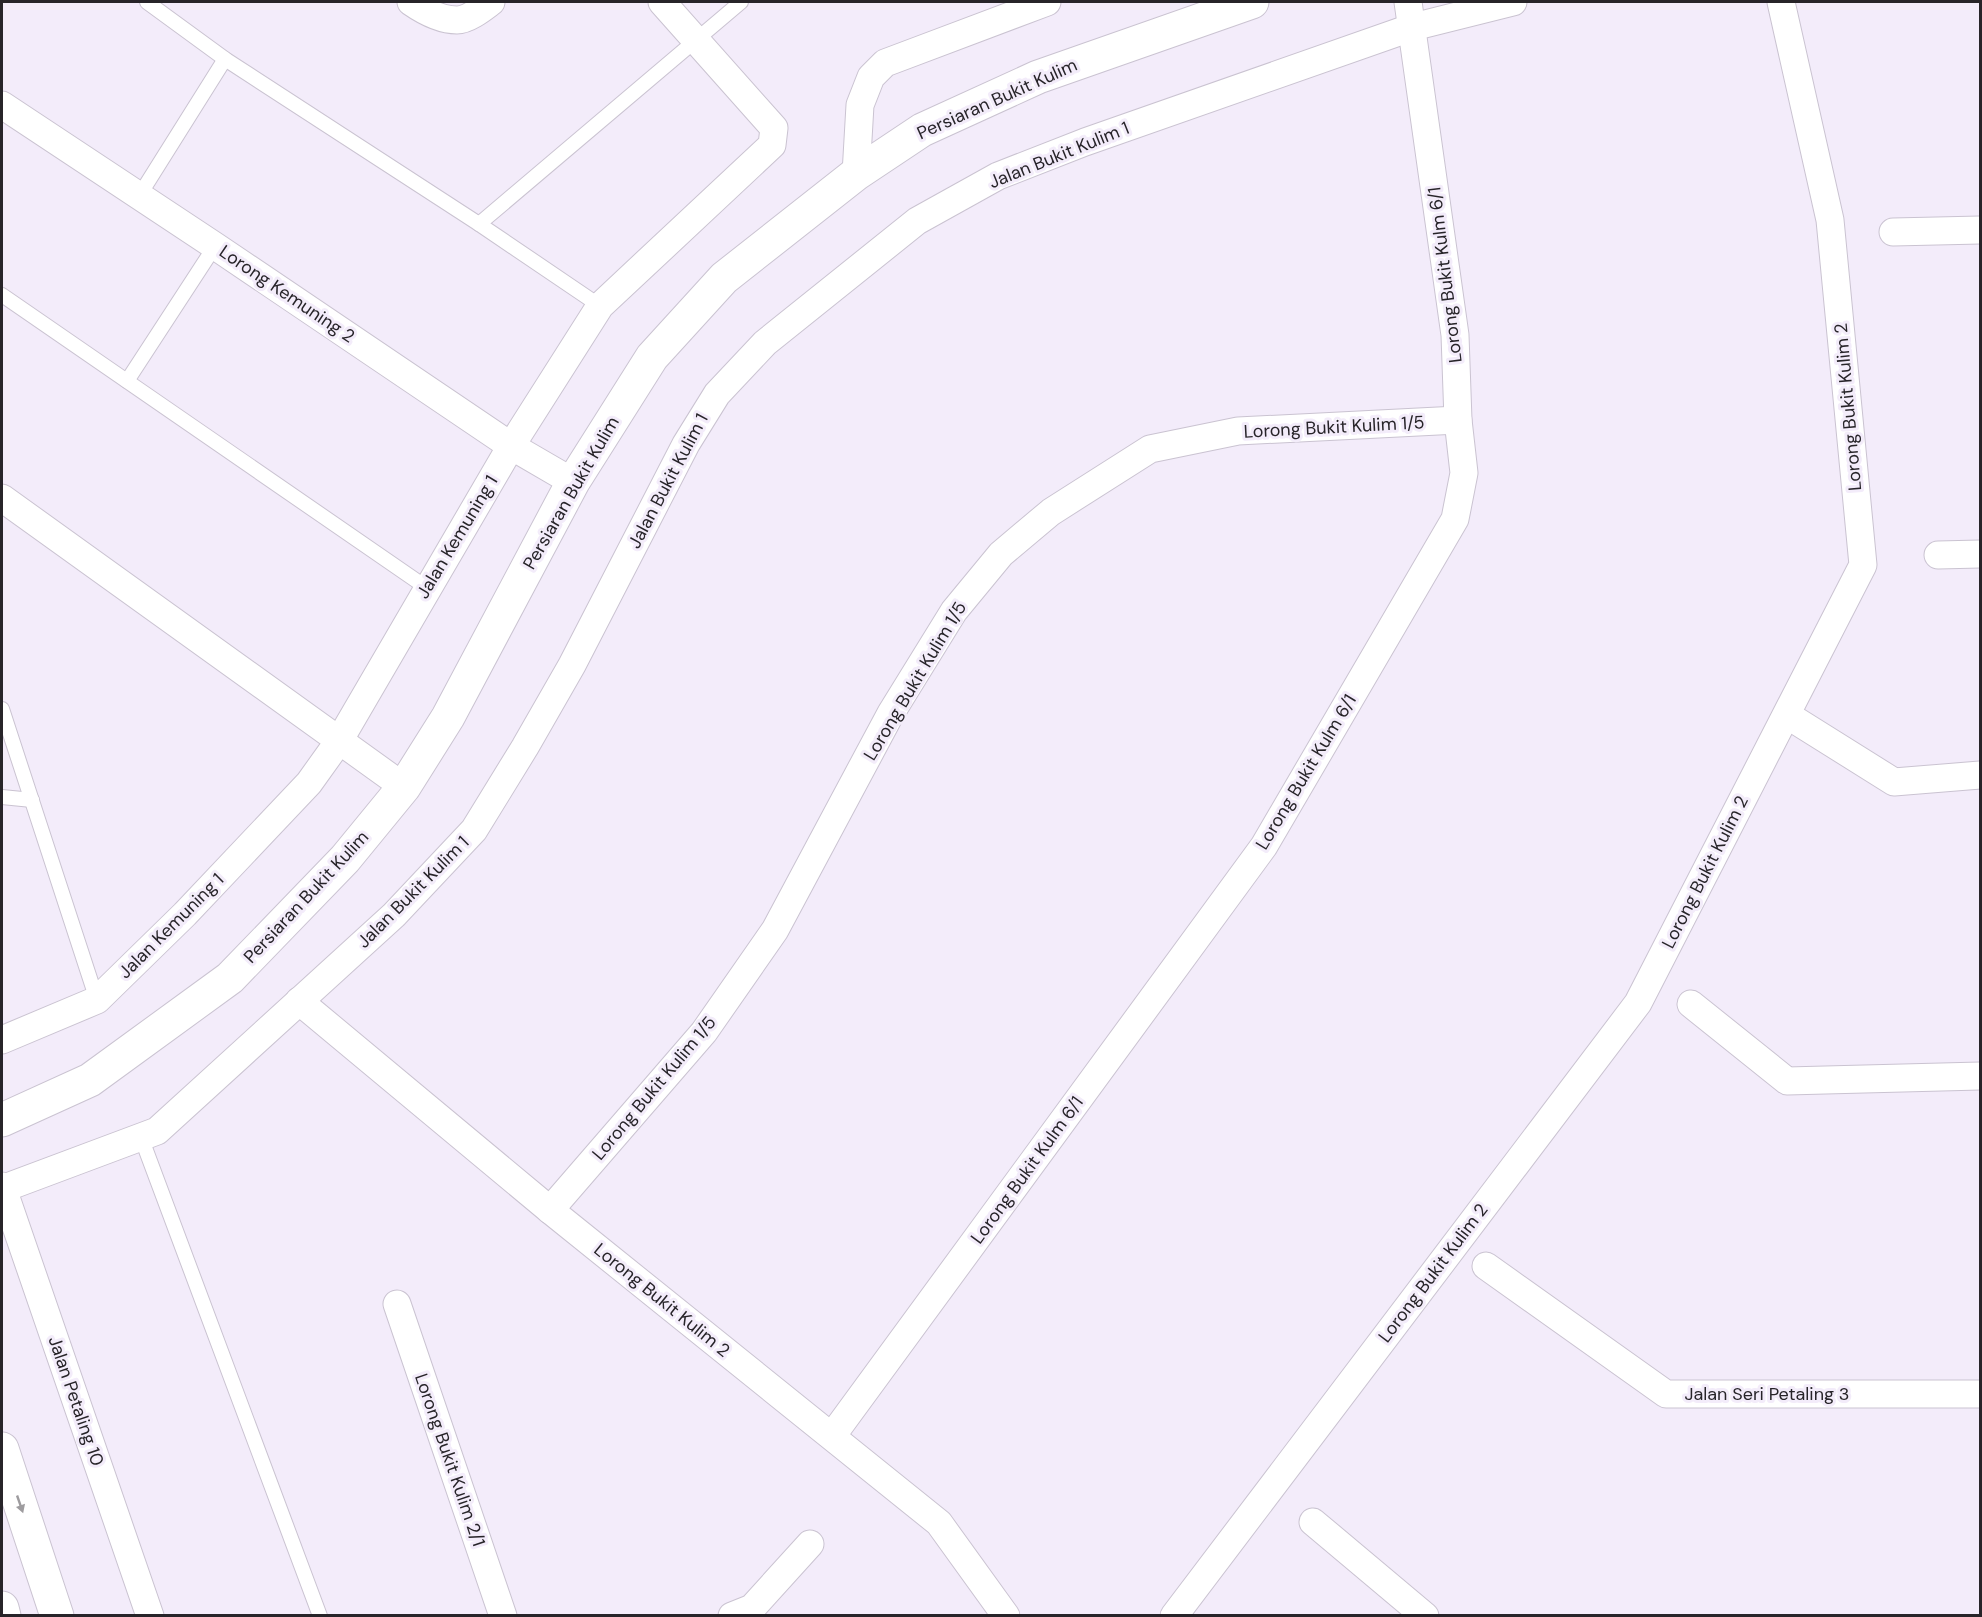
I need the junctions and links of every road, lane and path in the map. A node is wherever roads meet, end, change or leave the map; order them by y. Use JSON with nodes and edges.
{"nodes":[{"id":1,"x":147,"y":2,"type":"edge"},
{"id":2,"x":411,"y":2,"type":"edge"},
{"id":3,"x":491,"y":2,"type":"edge"},
{"id":4,"x":662,"y":2,"type":"edge"},
{"id":5,"x":741,"y":2,"type":"edge"},
{"id":6,"x":1047,"y":2,"type":"edge"},
{"id":7,"x":1252,"y":2,"type":"edge"},
{"id":8,"x":1513,"y":2,"type":"edge"},
{"id":9,"x":1781,"y":2,"type":"edge"},
{"id":10,"x":1411,"y":14,"type":"edge"},
{"id":11,"x":697,"y":40,"type":"junction"},
{"id":12,"x":225,"y":59,"type":"junction"},
{"id":13,"x":2,"y":105,"type":"edge"},
{"id":14,"x":856,"y":174,"type":"junction"},
{"id":15,"x":139,"y":196,"type":"junction"},
{"id":16,"x":479,"y":224,"type":"junction"},
{"id":17,"x":1980,"y":230,"type":"edge"},
{"id":18,"x":1893,"y":232,"type":"dead end"},
{"id":19,"x":215,"y":246,"type":"junction"},
{"id":20,"x":2,"y":296,"type":"edge"},
{"id":21,"x":600,"y":306,"type":"junction"},
{"id":22,"x":127,"y":381,"type":"junction"},
{"id":23,"x":1458,"y":420,"type":"junction"},
{"id":24,"x":511,"y":446,"type":"junction"},
{"id":25,"x":573,"y":482,"type":"junction"},
{"id":26,"x":2,"y":498,"type":"edge"},
{"id":27,"x":1980,"y":554,"type":"edge"},
{"id":28,"x":1938,"y":555,"type":"dead end"},
{"id":29,"x":427,"y":588,"type":"junction"},
{"id":30,"x":2,"y":709,"type":"edge"},
{"id":31,"x":1787,"y":715,"type":"junction"},
{"id":32,"x":339,"y":741,"type":"junction"},
{"id":33,"x":1980,"y":775,"type":"edge"},
{"id":34,"x":404,"y":787,"type":"junction"},
{"id":35,"x":2,"y":797,"type":"edge"},
{"id":36,"x":32,"y":800,"type":"junction"},
{"id":37,"x":97,"y":999,"type":"junction"},
{"id":38,"x":299,"y":1001,"type":"junction"},
{"id":39,"x":1691,"y":1004,"type":"dead end"},
{"id":40,"x":2,"y":1040,"type":"edge"},
{"id":41,"x":1980,"y":1077,"type":"edge"},
{"id":42,"x":2,"y":1120,"type":"edge"},
{"id":43,"x":141,"y":1137,"type":"junction"},
{"id":44,"x":2,"y":1188,"type":"edge"},
{"id":45,"x":550,"y":1210,"type":"junction"},
{"id":46,"x":1486,"y":1266,"type":"dead end"},
{"id":47,"x":398,"y":1304,"type":"dead end"},
{"id":48,"x":1980,"y":1394,"type":"edge"},
{"id":49,"x":832,"y":1436,"type":"junction"},
{"id":50,"x":2,"y":1449,"type":"edge"},
{"id":51,"x":1313,"y":1522,"type":"dead end"},
{"id":52,"x":810,"y":1544,"type":"dead end"},
{"id":53,"x":2,"y":1608,"type":"edge"},
{"id":54,"x":4,"y":1616,"type":"edge"},
{"id":55,"x":57,"y":1616,"type":"edge"},
{"id":56,"x":150,"y":1616,"type":"edge"},
{"id":57,"x":320,"y":1616,"type":"edge"},
{"id":58,"x":503,"y":1616,"type":"edge"},
{"id":59,"x":732,"y":1616,"type":"edge"},
{"id":60,"x":1006,"y":1616,"type":"edge"},
{"id":61,"x":1174,"y":1616,"type":"edge"},
{"id":62,"x":1425,"y":1616,"type":"edge"}],
"edges":[{"from":1,"to":12,"type":"lane"},
{"from":2,"to":3,"type":"street"},
{"from":4,"to":11,"type":"street","name":"Jalan Kemuning 1"},
{"from":5,"to":11,"type":"lane"},
{"from":6,"to":14,"type":"street"},
{"from":7,"to":14,"type":"street","name":"Persiaran Bukit Kulim"},
{"from":8,"to":10,"type":"street","name":"Jalan Bukit Kulim 1"},
{"from":9,"to":31,"type":"street","name":"Lorong Bukit Kulim 2"},
{"from":10,"to":23,"type":"street","name":"Lorong Bukit Kulm 6/1"},
{"from":10,"to":38,"type":"street","name":"Jalan Bukit Kulim 1"},
{"from":11,"to":16,"type":"lane"},
{"from":11,"to":21,"type":"street","name":"Jalan Kemuning 1"},
{"from":12,"to":15,"type":"lane"},
{"from":12,"to":16,"type":"lane"},
{"from":13,"to":15,"type":"street","name":"Lorong Kemuning 2"},
{"from":14,"to":25,"type":"street","name":"Persiaran Bukit Kulim"},
{"from":15,"to":19,"type":"street","name":"Lorong Kemuning 2"},
{"from":16,"to":21,"type":"lane"},
{"from":17,"to":18,"type":"street"},
{"from":19,"to":22,"type":"lane"},
{"from":19,"to":24,"type":"street","name":"Lorong Kemuning 2"},
{"from":20,"to":22,"type":"lane"},
{"from":21,"to":24,"type":"street","name":"Jalan Kemuning 1"},
{"from":22,"to":29,"type":"lane"},
{"from":23,"to":45,"type":"street","name":"Lorong Bukit Kulim 1/5"},
{"from":23,"to":49,"type":"street","name":"Lorong Bukit Kulm 6/1"},
{"from":24,"to":25,"type":"street","name":"Lorong Kemuning 2"},
{"from":24,"to":29,"type":"street","name":"Jalan Kemuning 1"},
{"from":25,"to":34,"type":"street","name":"Persiaran Bukit Kulim"},
{"from":26,"to":32,"type":"street"},
{"from":27,"to":28,"type":"street"},
{"from":29,"to":32,"type":"street","name":"Jalan Kemuning 1"},
{"from":30,"to":36,"type":"lane"},
{"from":31,"to":33,"type":"street"},
{"from":31,"to":61,"type":"street","name":"Lorong Bukit Kulim 2"},
{"from":32,"to":34,"type":"street"},
{"from":32,"to":37,"type":"street","name":"Jalan Kemuning 1"},
{"from":34,"to":42,"type":"street","name":"Persiaran Bukit Kulim"},
{"from":35,"to":36,"type":"lane"},
{"from":36,"to":37,"type":"lane"},
{"from":37,"to":40,"type":"street","name":"Jalan Kemuning 1"},
{"from":38,"to":43,"type":"street","name":"Jalan Bukit Kulim 1"},
{"from":38,"to":45,"type":"street","name":"Lorong Bukit Kulim 2"},
{"from":39,"to":41,"type":"street"},
{"from":43,"to":44,"type":"street","name":"Jalan Bukit Kulim 1"},
{"from":43,"to":57,"type":"lane"},
{"from":44,"to":56,"type":"street","name":"Jalan Petaling 10"},
{"from":45,"to":49,"type":"street","name":"Lorong Bukit Kulim 2"},
{"from":46,"to":48,"type":"street","name":"Jalan Seri Petaling 3"},
{"from":47,"to":58,"type":"street","name":"Lorong Bukit Kulim 2/1"},
{"from":49,"to":60,"type":"street","name":"Lorong Bukit Kulim 2"},
{"from":50,"to":55,"type":"street","one_way":true},
{"from":51,"to":62,"type":"street"},
{"from":52,"to":59,"type":"street"},
{"from":53,"to":54,"type":"street"}]}
